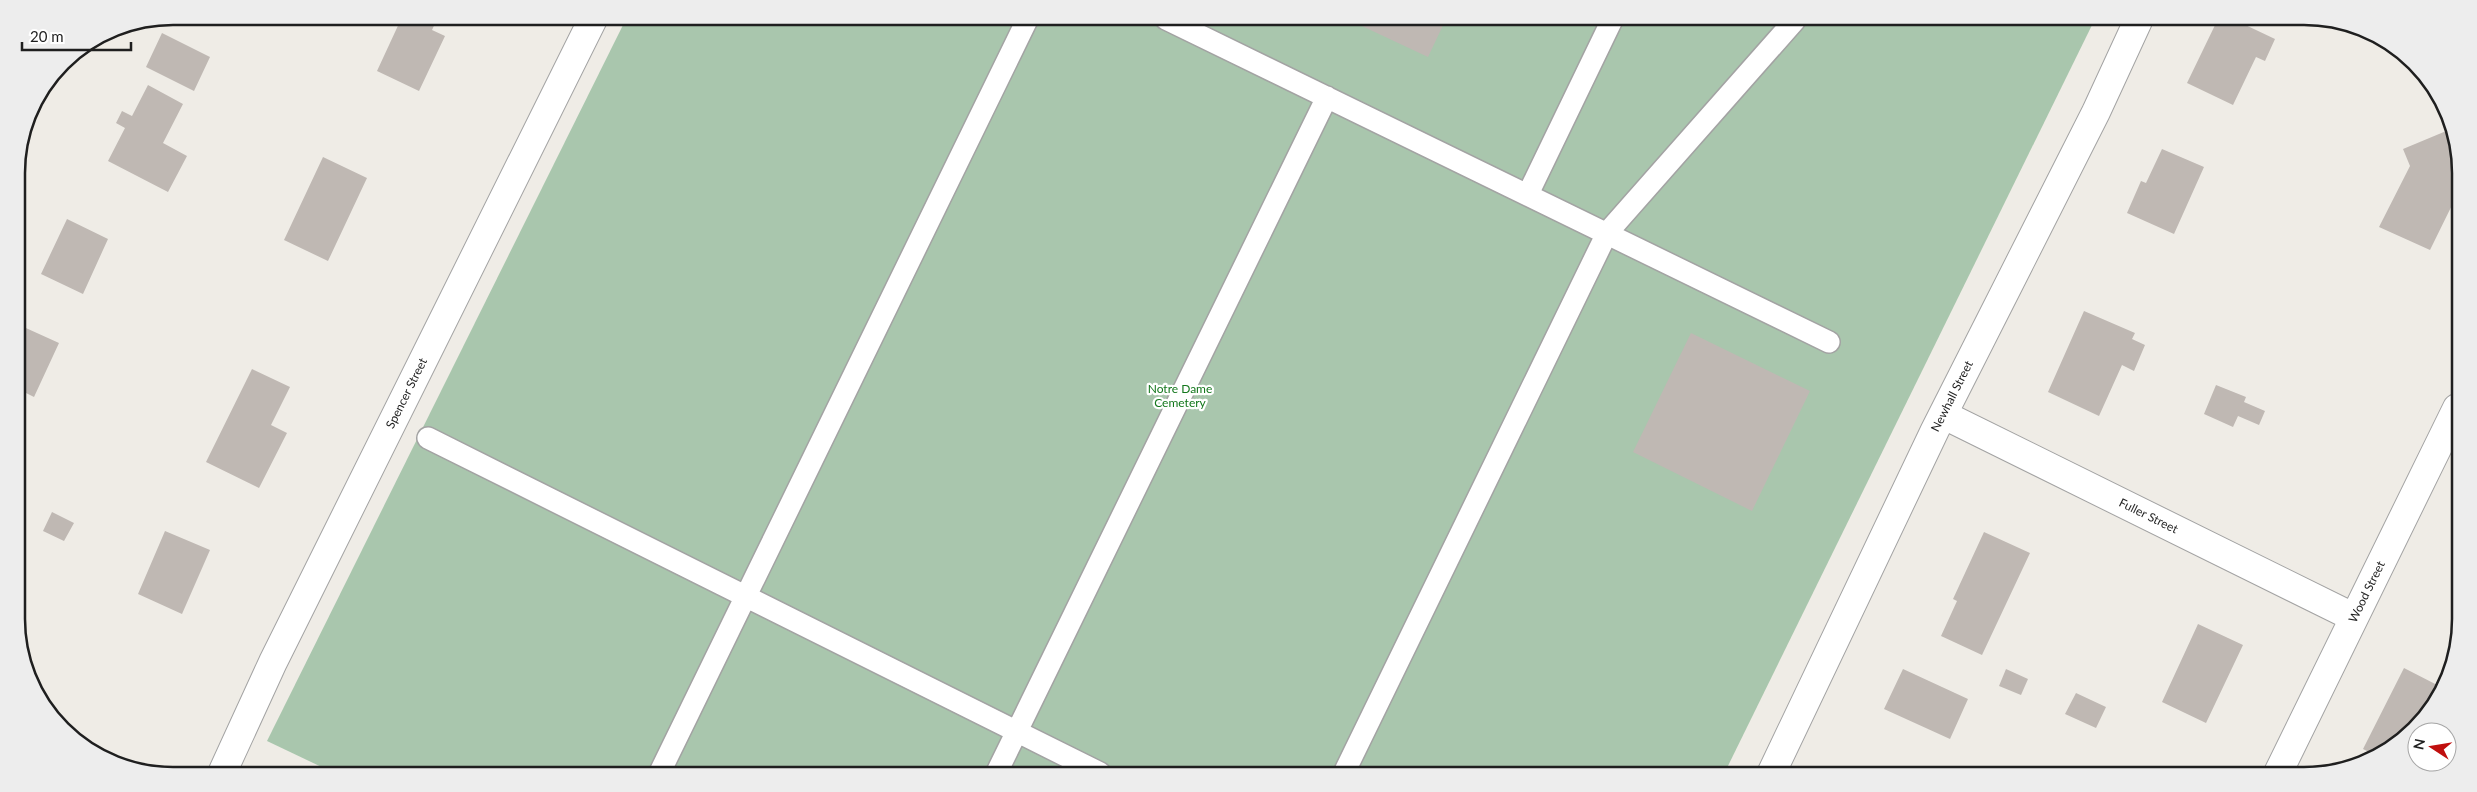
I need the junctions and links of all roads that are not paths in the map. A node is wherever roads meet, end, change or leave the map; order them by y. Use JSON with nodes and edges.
{"nodes":[{"id":1,"x":590,"y":25,"type":"edge"},
{"id":2,"x":1025,"y":25,"type":"edge"},
{"id":3,"x":1178,"y":25,"type":"edge"},
{"id":4,"x":1610,"y":25,"type":"edge"},
{"id":5,"x":1791,"y":25,"type":"edge"},
{"id":6,"x":2136,"y":25,"type":"edge"},
{"id":7,"x":1327,"y":98,"type":"junction"},
{"id":8,"x":1528,"y":194,"type":"junction"},
{"id":9,"x":1607,"y":233,"type":"junction"},
{"id":10,"x":1829,"y":342,"type":"dead end"},
{"id":11,"x":1944,"y":415,"type":"junction"},
{"id":12,"x":2452,"y":416,"type":"edge"},
{"id":13,"x":428,"y":438,"type":"dead end"},
{"id":14,"x":746,"y":596,"type":"junction"},
{"id":15,"x":2353,"y":617,"type":"junction"},
{"id":16,"x":1018,"y":731,"type":"junction"},
{"id":17,"x":224,"y":767,"type":"edge"},
{"id":18,"x":662,"y":767,"type":"edge"},
{"id":19,"x":1000,"y":767,"type":"edge"},
{"id":20,"x":1088,"y":767,"type":"edge"},
{"id":21,"x":1347,"y":767,"type":"edge"},
{"id":22,"x":1774,"y":767,"type":"edge"},
{"id":23,"x":2281,"y":767,"type":"edge"}],
"edges":[{"from":1,"to":17,"type":"street","name":"Spencer Street"},
{"from":2,"to":14,"type":"lane"},
{"from":3,"to":7,"type":"lane"},
{"from":4,"to":8,"type":"lane"},
{"from":5,"to":9,"type":"lane"},
{"from":6,"to":11,"type":"street","name":"Newhall Street"},
{"from":7,"to":8,"type":"lane"},
{"from":7,"to":16,"type":"lane"},
{"from":8,"to":9,"type":"lane"},
{"from":9,"to":10,"type":"lane"},
{"from":9,"to":21,"type":"lane"},
{"from":11,"to":15,"type":"street","name":"Fuller Street"},
{"from":11,"to":22,"type":"street","name":"Newhall Street"},
{"from":12,"to":15,"type":"street","name":"Wood Street"},
{"from":13,"to":14,"type":"lane"},
{"from":14,"to":16,"type":"lane"},
{"from":14,"to":18,"type":"lane"},
{"from":15,"to":23,"type":"street","name":"Wood Street"},
{"from":16,"to":19,"type":"lane"},
{"from":16,"to":20,"type":"lane"}]}
